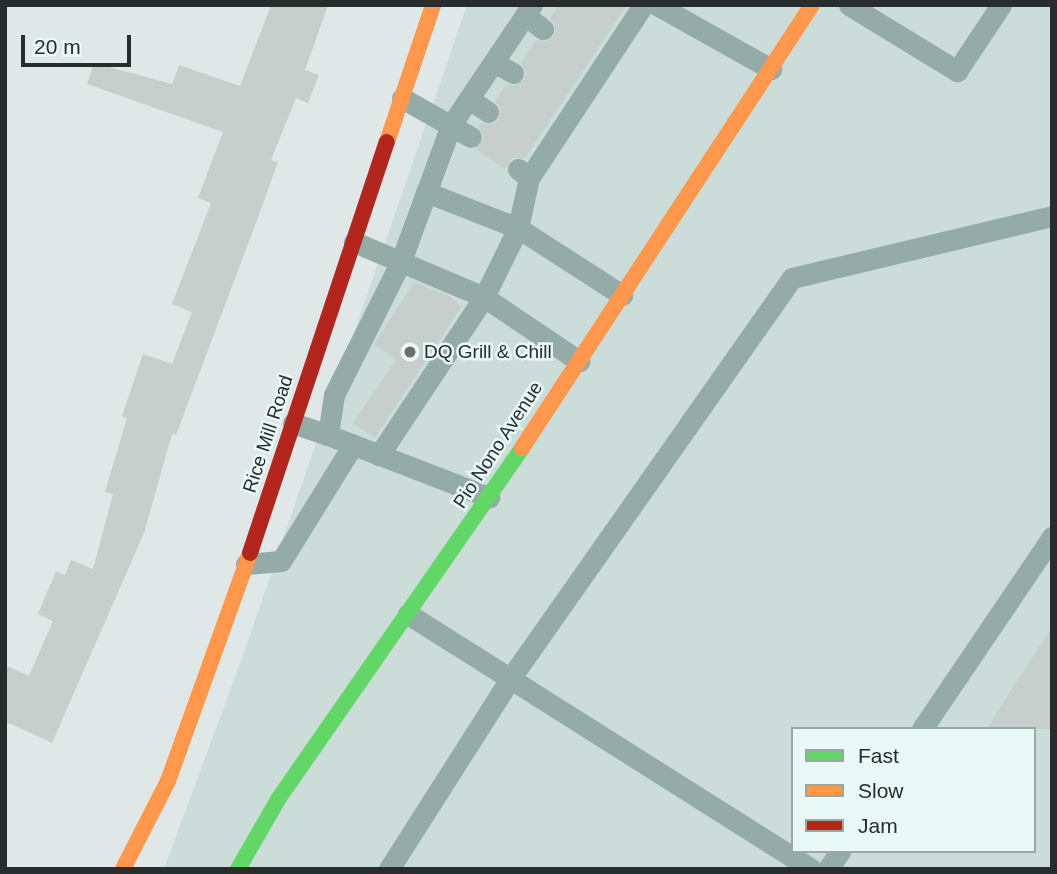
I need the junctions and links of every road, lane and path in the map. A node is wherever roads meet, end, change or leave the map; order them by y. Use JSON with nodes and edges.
{"nodes":[{"id":1,"x":433,"y":5,"type":"edge"},
{"id":2,"x":643,"y":5,"type":"edge"},
{"id":3,"x":657,"y":5,"type":"edge"},
{"id":4,"x":812,"y":5,"type":"edge"},
{"id":5,"x":849,"y":5,"type":"edge"},
{"id":6,"x":1001,"y":5,"type":"edge"},
{"id":7,"x":528,"y":10,"type":"edge"},
{"id":8,"x":543,"y":29,"type":"dead end"},
{"id":9,"x":494,"y":62,"type":"junction"},
{"id":10,"x":771,"y":69,"type":"junction"},
{"id":11,"x":513,"y":74,"type":"dead end"},
{"id":12,"x":402,"y":98,"type":"junction"},
{"id":13,"x":469,"y":99,"type":"junction"},
{"id":14,"x":488,"y":112,"type":"dead end"},
{"id":15,"x":451,"y":125,"type":"junction"},
{"id":16,"x":471,"y":137,"type":"dead end"},
{"id":17,"x":426,"y":192,"type":"junction"},
{"id":18,"x":1052,"y":216,"type":"edge"},
{"id":19,"x":518,"y":228,"type":"junction"},
{"id":20,"x":354,"y":242,"type":"junction"},
{"id":21,"x":401,"y":261,"type":"junction"},
{"id":22,"x":622,"y":295,"type":"junction"},
{"id":23,"x":484,"y":296,"type":"junction"},
{"id":24,"x":579,"y":361,"type":"junction"},
{"id":25,"x":293,"y":423,"type":"junction"},
{"id":26,"x":328,"y":435,"type":"junction"},
{"id":27,"x":353,"y":444,"type":"junction"},
{"id":28,"x":379,"y":455,"type":"junction"},
{"id":29,"x":489,"y":497,"type":"junction"},
{"id":30,"x":1052,"y":537,"type":"edge"},
{"id":31,"x":246,"y":564,"type":"junction"},
{"id":32,"x":408,"y":614,"type":"junction"},
{"id":33,"x":510,"y":679,"type":"junction"},
{"id":34,"x":923,"y":727,"type":"edge"},
{"id":35,"x":839,"y":853,"type":"edge"},
{"id":36,"x":124,"y":869,"type":"edge"},
{"id":37,"x":238,"y":869,"type":"edge"},
{"id":38,"x":388,"y":869,"type":"edge"},
{"id":39,"x":811,"y":869,"type":"edge"},
{"id":40,"x":828,"y":869,"type":"edge"}],
"edges":[{"from":1,"to":12,"type":"main road","name":"Rice Mill Road"},
{"from":2,"to":19,"type":"lane"},
{"from":3,"to":10,"type":"lane"},
{"from":4,"to":10,"type":"main road","name":"Pio Nono Avenue"},
{"from":5,"to":6,"type":"lane"},
{"from":7,"to":8,"type":"lane"},
{"from":7,"to":9,"type":"lane"},
{"from":9,"to":11,"type":"lane"},
{"from":9,"to":13,"type":"lane"},
{"from":10,"to":22,"type":"main road","name":"Pio Nono Avenue"},
{"from":12,"to":15,"type":"lane"},
{"from":12,"to":20,"type":"main road","name":"Rice Mill Road"},
{"from":13,"to":14,"type":"lane"},
{"from":13,"to":15,"type":"lane"},
{"from":15,"to":16,"type":"lane"},
{"from":15,"to":17,"type":"lane"},
{"from":17,"to":19,"type":"lane"},
{"from":17,"to":21,"type":"lane"},
{"from":18,"to":33,"type":"lane"},
{"from":19,"to":22,"type":"lane"},
{"from":19,"to":23,"type":"lane"},
{"from":20,"to":21,"type":"lane"},
{"from":20,"to":25,"type":"main road","name":"Rice Mill Road"},
{"from":21,"to":23,"type":"lane"},
{"from":21,"to":26,"type":"lane"},
{"from":22,"to":24,"type":"main road","name":"Pio Nono Avenue"},
{"from":23,"to":24,"type":"lane"},
{"from":23,"to":28,"type":"lane"},
{"from":24,"to":29,"type":"main road","name":"Pio Nono Avenue"},
{"from":25,"to":26,"type":"lane"},
{"from":25,"to":31,"type":"main road","name":"Rice Mill Road"},
{"from":26,"to":27,"type":"lane"},
{"from":27,"to":28,"type":"lane"},
{"from":27,"to":31,"type":"lane"},
{"from":28,"to":29,"type":"lane"},
{"from":29,"to":32,"type":"main road","name":"Pio Nono Avenue"},
{"from":30,"to":34,"type":"lane"},
{"from":31,"to":36,"type":"main road","name":"Rice Mill Road"},
{"from":32,"to":33,"type":"lane"},
{"from":32,"to":37,"type":"main road","name":"Pio Nono Avenue"},
{"from":33,"to":38,"type":"lane"},
{"from":33,"to":39,"type":"lane"},
{"from":35,"to":40,"type":"lane"}]}
